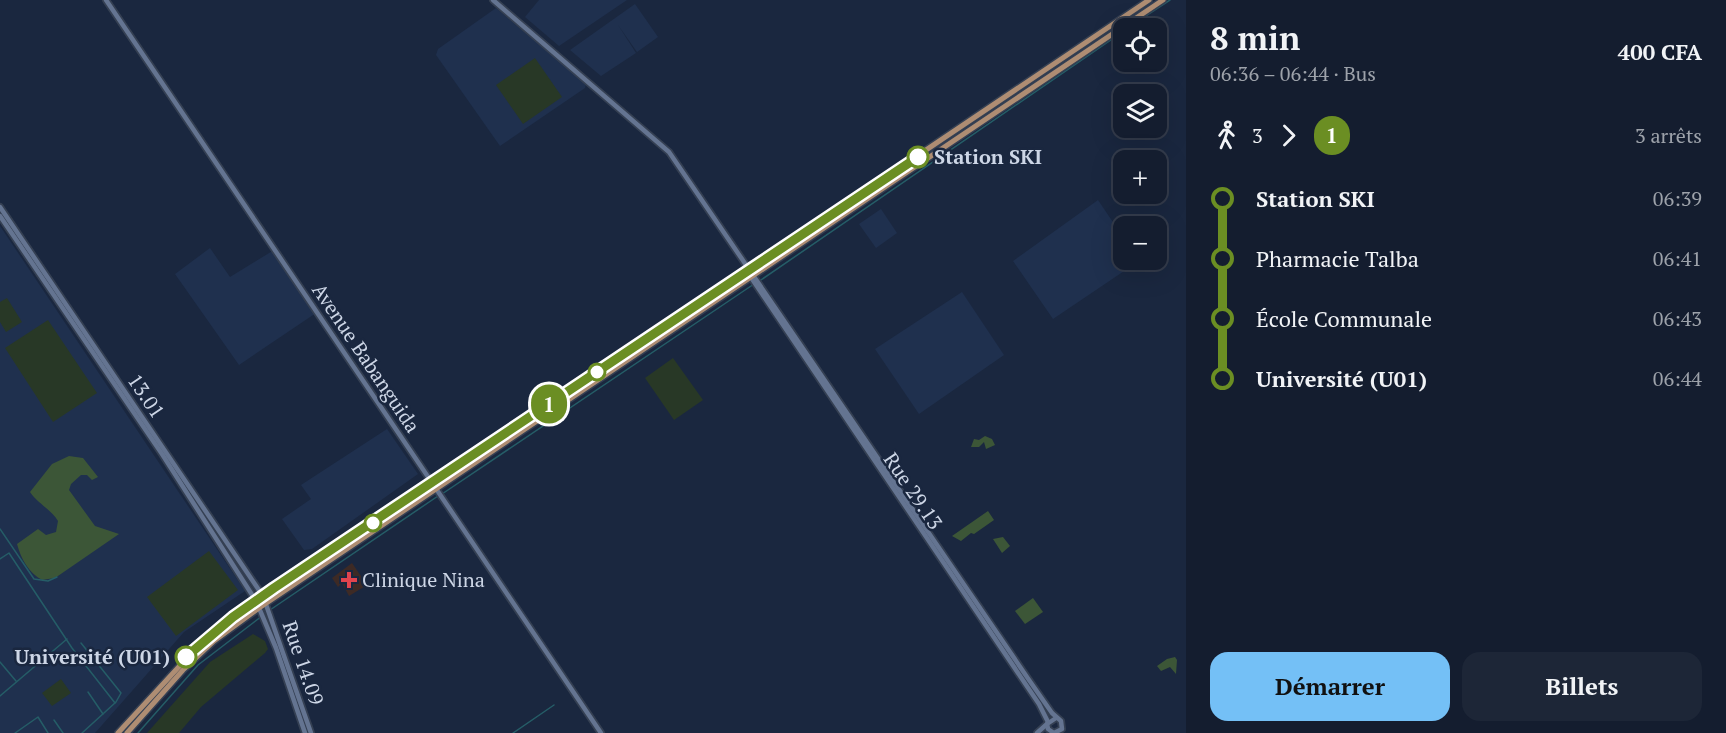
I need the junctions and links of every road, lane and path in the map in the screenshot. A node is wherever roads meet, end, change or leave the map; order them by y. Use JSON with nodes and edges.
{"nodes":[{"id":1,"x":106,"y":0,"type":"edge"},
{"id":2,"x":493,"y":0,"type":"edge"},
{"id":3,"x":1149,"y":0,"type":"edge"},
{"id":4,"x":1163,"y":0,"type":"edge"},
{"id":5,"x":0,"y":207,"type":"edge"},
{"id":6,"x":0,"y":216,"type":"edge"},
{"id":7,"x":751,"y":274,"type":"junction"},
{"id":8,"x":432,"y":484,"type":"junction"},
{"id":9,"x":435,"y":490,"type":"junction"},
{"id":10,"x":263,"y":596,"type":"junction"},
{"id":11,"x":256,"y":601,"type":"junction"},
{"id":12,"x":266,"y":603,"type":"junction"},
{"id":13,"x":259,"y":608,"type":"junction"},
{"id":14,"x":1056,"y":718,"type":"junction"},
{"id":15,"x":1048,"y":723,"type":"junction"},
{"id":16,"x":1062,"y":726,"type":"junction"},
{"id":17,"x":118,"y":733,"type":"edge"},
{"id":18,"x":127,"y":733,"type":"edge"},
{"id":19,"x":305,"y":733,"type":"edge"},
{"id":20,"x":311,"y":733,"type":"edge"},
{"id":21,"x":602,"y":733,"type":"edge"},
{"id":22,"x":1037,"y":733,"type":"edge"},
{"id":23,"x":1053,"y":733,"type":"edge"},
{"id":24,"x":1065,"y":733,"type":"edge"}],
"edges":[{"from":1,"to":8,"type":"street","name":"Avenue Babanguida"},
{"from":2,"to":7,"type":"street"},
{"from":3,"to":7,"type":"main road"},
{"from":4,"to":7,"type":"main road"},
{"from":5,"to":10,"type":"street","name":"13.01"},
{"from":6,"to":11,"type":"street","name":"13.01"},
{"from":7,"to":8,"type":"main road"},
{"from":7,"to":9,"type":"main road"},
{"from":7,"to":14,"type":"street"},
{"from":7,"to":15,"type":"street","name":"Rue 29.13"},
{"from":8,"to":9,"type":"street","name":"Avenue Babanguida"},
{"from":8,"to":10,"type":"main road"},
{"from":9,"to":12,"type":"main road"},
{"from":9,"to":21,"type":"street","name":"Avenue Babanguida"},
{"from":10,"to":11,"type":"main road"},
{"from":10,"to":12,"type":"street","name":"13.01"},
{"from":11,"to":13,"type":"street","name":"13.01"},
{"from":11,"to":17,"type":"main road"},
{"from":12,"to":13,"type":"main road"},
{"from":12,"to":20,"type":"street","name":"Rue 14.09"},
{"from":13,"to":18,"type":"main road"},
{"from":13,"to":19,"type":"street","name":"Rue 14.09"},
{"from":14,"to":15,"type":"street"},
{"from":14,"to":16,"type":"street"},
{"from":15,"to":22,"type":"street"},
{"from":15,"to":23,"type":"street"},
{"from":16,"to":23,"type":"street"},
{"from":16,"to":24,"type":"street"}]}
